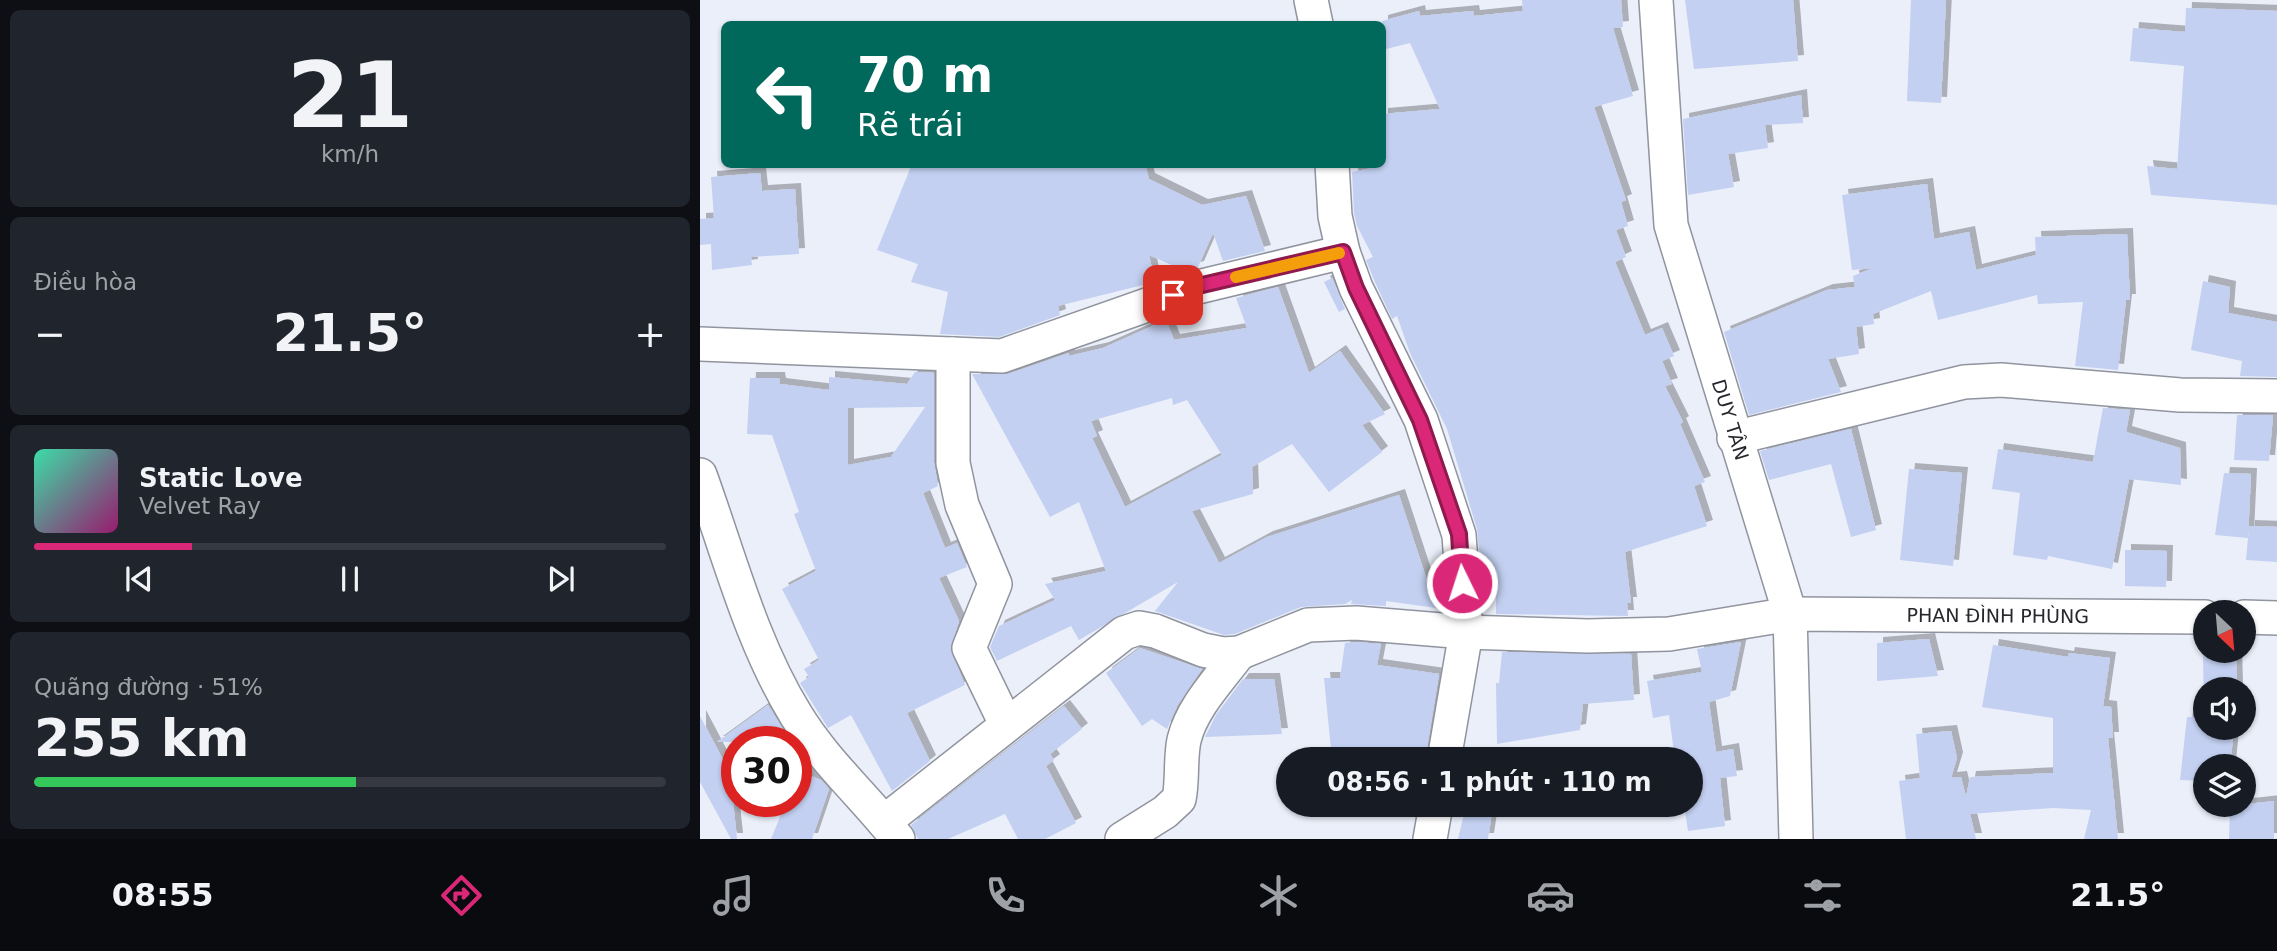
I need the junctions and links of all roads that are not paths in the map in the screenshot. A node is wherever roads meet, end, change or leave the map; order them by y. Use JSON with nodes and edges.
{"nodes":[{"id":1,"x":1311,"y":0,"type":"edge"},
{"id":2,"x":1656,"y":0,"type":"edge"},
{"id":3,"x":1315,"y":21,"type":"edge"},
{"id":4,"x":1332,"y":168,"type":"edge"},
{"id":5,"x":1343,"y":252,"type":"junction"},
{"id":6,"x":700,"y":344,"type":"edge"},
{"id":7,"x":953,"y":354,"type":"junction"},
{"id":8,"x":2277,"y":396,"type":"edge"},
{"id":9,"x":1734,"y":438,"type":"junction"},
{"id":10,"x":700,"y":475,"type":"edge"},
{"id":11,"x":1790,"y":614,"type":"junction"},
{"id":12,"x":2193,"y":617,"type":"edge"},
{"id":13,"x":2256,"y":617,"type":"edge"},
{"id":14,"x":2277,"y":618,"type":"edge"},
{"id":15,"x":1466,"y":632,"type":"junction"},
{"id":16,"x":1239,"y":653,"type":"junction"},
{"id":17,"x":1006,"y":724,"type":"junction"},
{"id":18,"x":1446,"y":747,"type":"edge"},
{"id":19,"x":1434,"y":817,"type":"edge"},
{"id":20,"x":891,"y":830,"type":"edge"},
{"id":21,"x":1122,"y":839,"type":"edge"},
{"id":22,"x":1430,"y":839,"type":"edge"},
{"id":23,"x":1796,"y":839,"type":"edge"}],
"edges":[{"from":1,"to":3,"type":"street"},
{"from":2,"to":9,"type":"street","name":"DUY TÂN"},
{"from":4,"to":5,"type":"street"},
{"from":5,"to":7,"type":"street"},
{"from":5,"to":15,"type":"street"},
{"from":6,"to":7,"type":"street"},
{"from":7,"to":17,"type":"street"},
{"from":8,"to":9,"type":"street"},
{"from":9,"to":11,"type":"street","name":"DUY TÂN"},
{"from":10,"to":20,"type":"street"},
{"from":11,"to":12,"type":"street","name":"PHAN ĐÌNH PHÙNG"},
{"from":11,"to":15,"type":"street","name":"PHAN ĐÌNH PHÙNG"},
{"from":11,"to":23,"type":"street","name":"DUY TÂN"},
{"from":13,"to":14,"type":"street"},
{"from":15,"to":16,"type":"street","name":"PHAN ĐÌNH PHÙNG"},
{"from":15,"to":18,"type":"street"},
{"from":16,"to":17,"type":"street"},
{"from":16,"to":21,"type":"street"},
{"from":17,"to":20,"type":"street"},
{"from":19,"to":22,"type":"street"}]}
